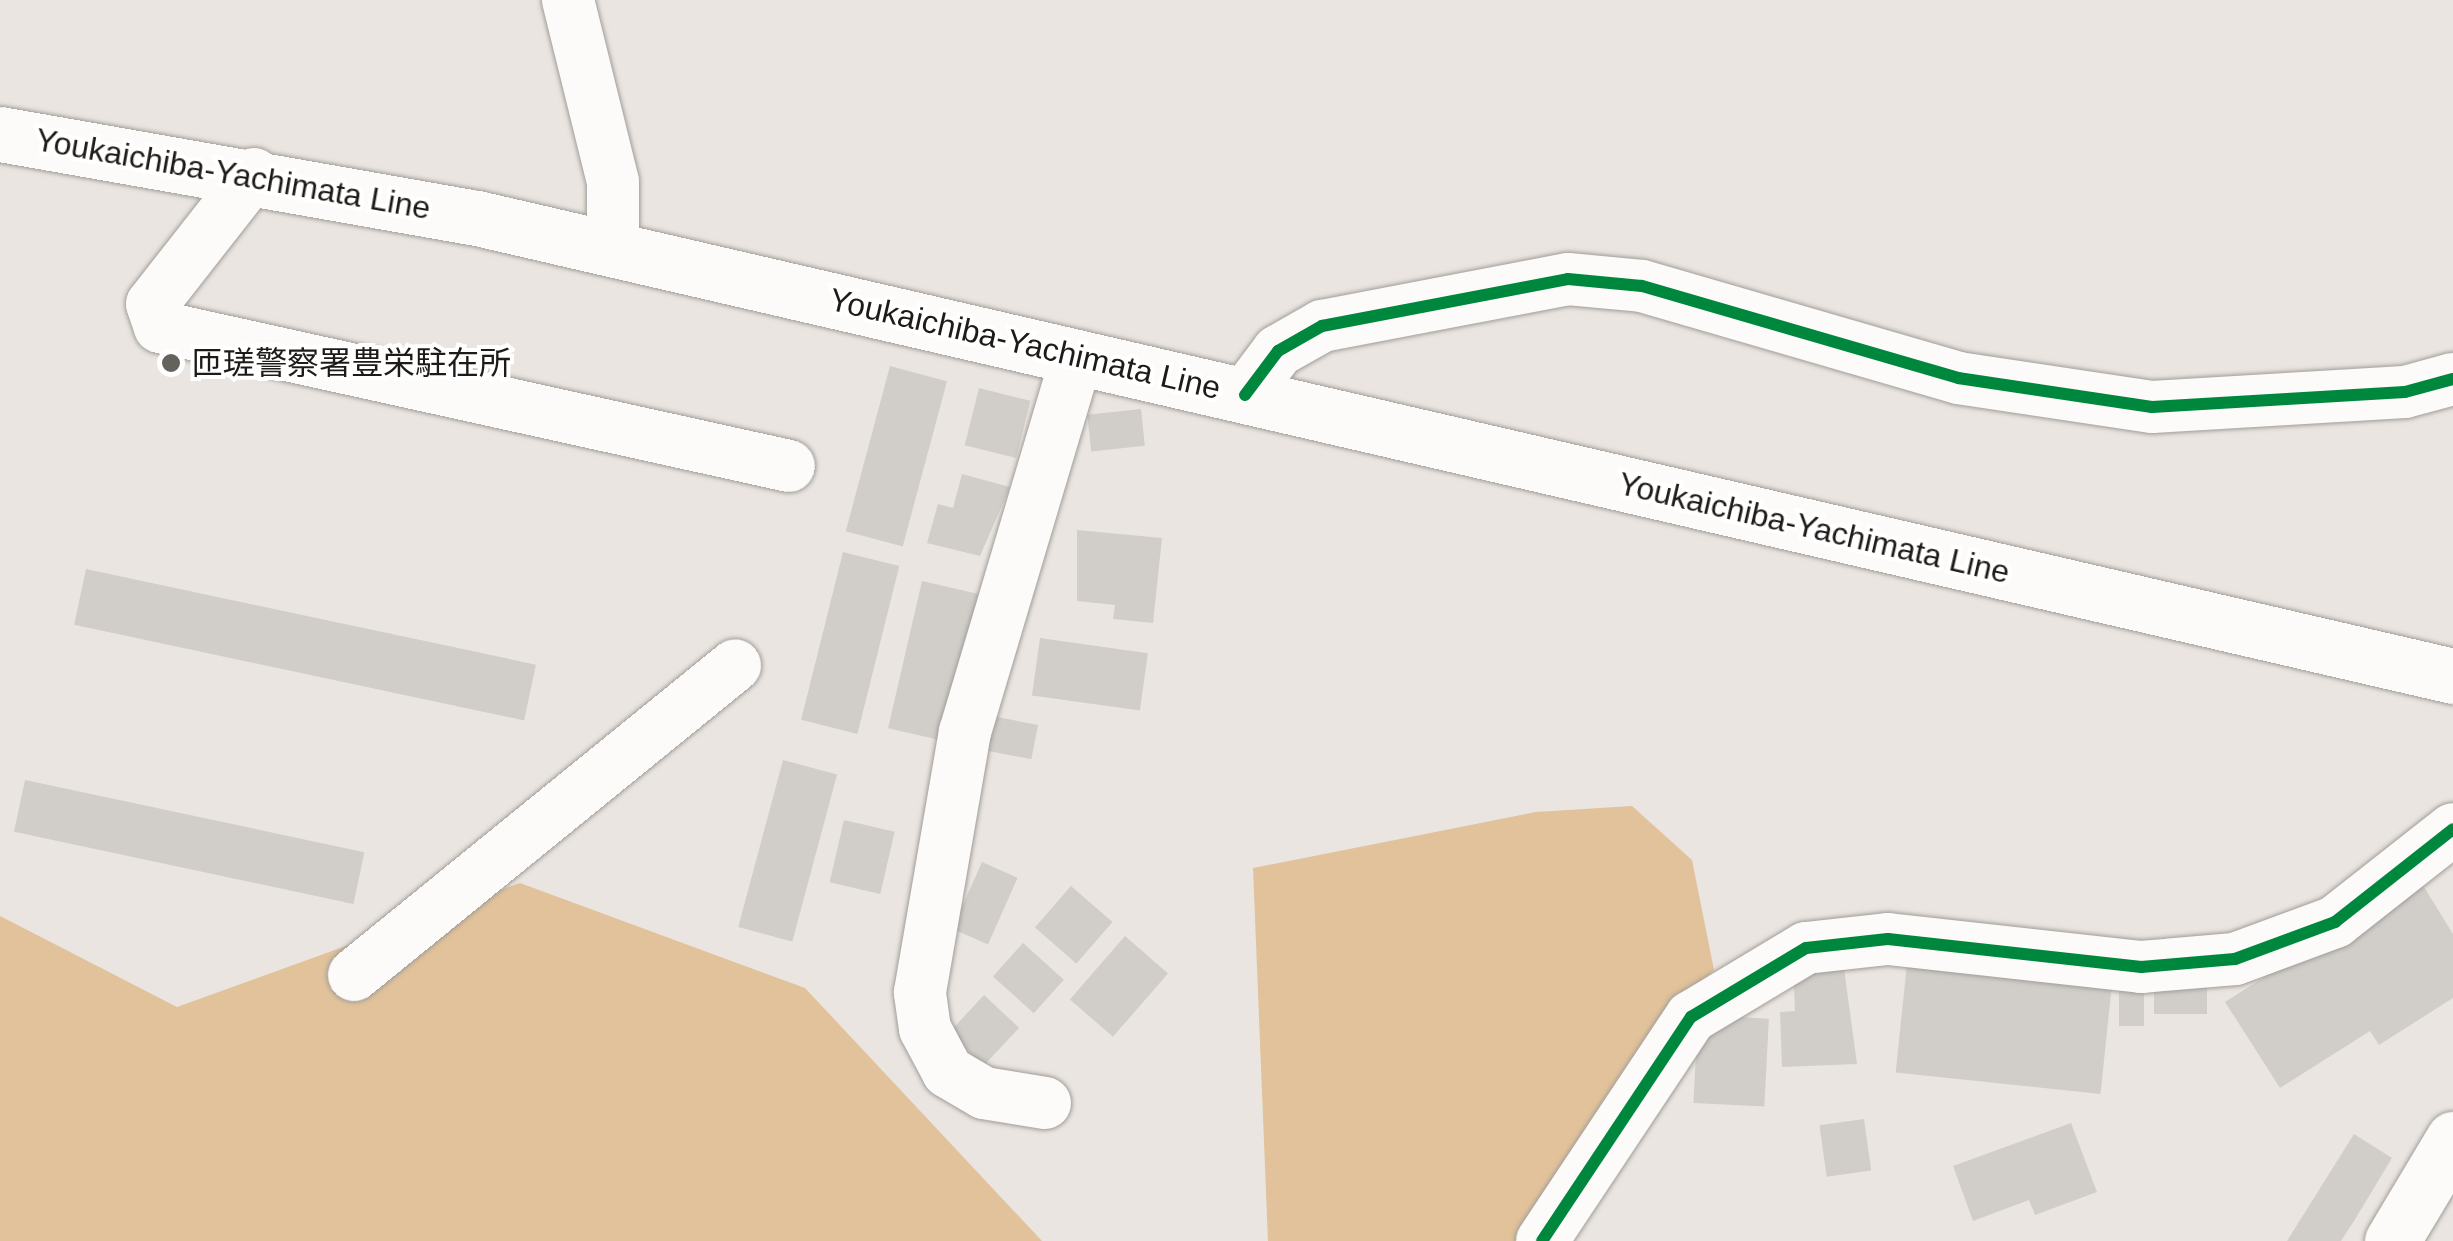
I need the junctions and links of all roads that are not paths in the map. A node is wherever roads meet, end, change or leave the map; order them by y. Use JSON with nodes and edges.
{"nodes":[{"id":1,"x":568,"y":0,"type":"edge"},
{"id":2,"x":0,"y":134,"type":"edge"},
{"id":3,"x":254,"y":174,"type":"junction"},
{"id":4,"x":612,"y":249,"type":"junction"},
{"id":5,"x":1077,"y":356,"type":"junction"},
{"id":6,"x":2453,"y":379,"type":"edge"},
{"id":7,"x":1245,"y":395,"type":"junction"},
{"id":8,"x":789,"y":466,"type":"dead end"},
{"id":9,"x":736,"y":665,"type":"dead end"},
{"id":10,"x":2453,"y":676,"type":"edge"},
{"id":11,"x":2453,"y":829,"type":"edge"},
{"id":12,"x":354,"y":974,"type":"dead end"},
{"id":13,"x":1045,"y":1102,"type":"dead end"},
{"id":14,"x":2453,"y":1139,"type":"edge"},
{"id":15,"x":1542,"y":1241,"type":"edge"},
{"id":16,"x":2392,"y":1241,"type":"edge"}],
"edges":[{"from":1,"to":4,"type":"street"},
{"from":2,"to":3,"type":"main road","name":"Youkaichiba-Yachimata Line"},
{"from":3,"to":4,"type":"main road","name":"Youkaichiba-Yachimata Line"},
{"from":3,"to":8,"type":"street"},
{"from":4,"to":5,"type":"main road","name":"Youkaichiba-Yachimata Line"},
{"from":5,"to":7,"type":"main road","name":"Youkaichiba-Yachimata Line"},
{"from":5,"to":13,"type":"street"},
{"from":6,"to":7,"type":"street"},
{"from":7,"to":10,"type":"main road","name":"Youkaichiba-Yachimata Line"},
{"from":9,"to":12,"type":"street"},
{"from":11,"to":15,"type":"street"},
{"from":14,"to":16,"type":"main road"}]}
